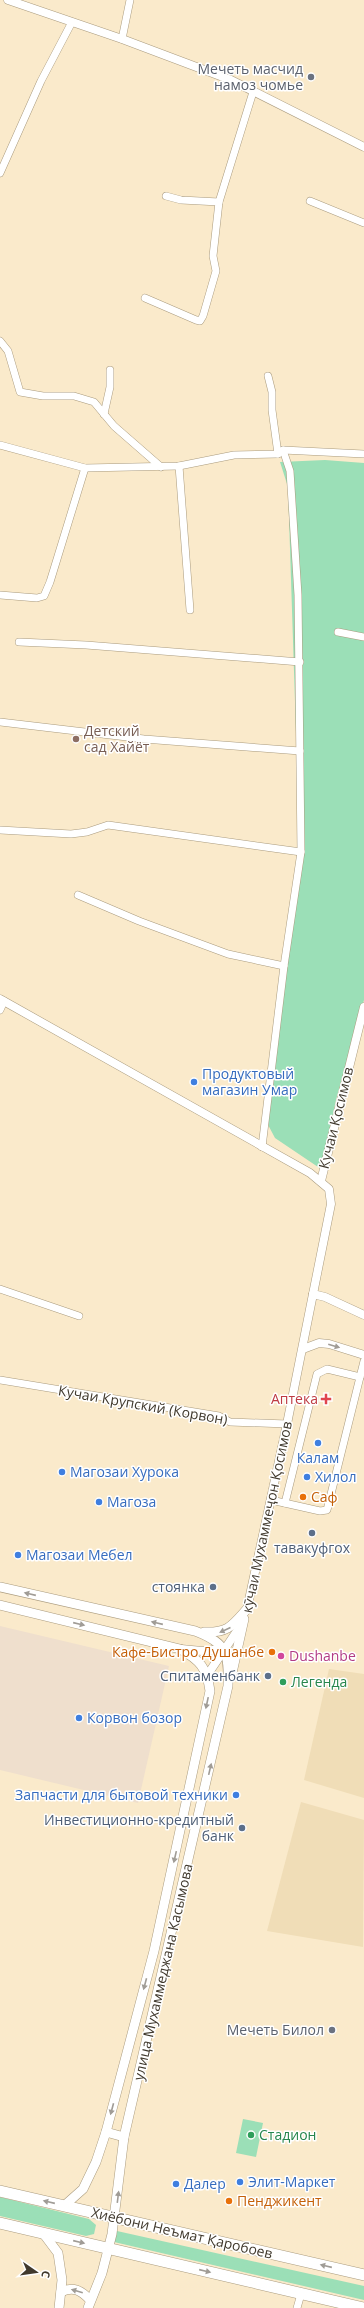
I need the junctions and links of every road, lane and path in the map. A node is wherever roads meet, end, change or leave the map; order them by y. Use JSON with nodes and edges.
{"nodes":[{"id":1,"x":8,"y":0,"type":"edge"},
{"id":2,"x":130,"y":0,"type":"edge"},
{"id":3,"x":72,"y":22,"type":"junction"},
{"id":4,"x":122,"y":39,"type":"junction"},
{"id":5,"x":252,"y":92,"type":"junction"},
{"id":6,"x":364,"y":147,"type":"edge"},
{"id":7,"x":0,"y":173,"type":"edge"},
{"id":8,"x":166,"y":196,"type":"dead end"},
{"id":9,"x":310,"y":201,"type":"dead end"},
{"id":10,"x":219,"y":202,"type":"junction"},
{"id":11,"x":364,"y":224,"type":"edge"},
{"id":12,"x":145,"y":298,"type":"dead end"},
{"id":13,"x":0,"y":341,"type":"edge"},
{"id":14,"x":110,"y":370,"type":"dead end"},
{"id":15,"x":268,"y":376,"type":"dead end"},
{"id":16,"x":104,"y":414,"type":"junction"},
{"id":17,"x":0,"y":445,"type":"edge"},
{"id":18,"x":281,"y":452,"type":"junction"},
{"id":19,"x":364,"y":454,"type":"edge"},
{"id":20,"x":179,"y":466,"type":"junction"},
{"id":21,"x":161,"y":467,"type":"junction"},
{"id":22,"x":85,"y":468,"type":"junction"},
{"id":23,"x":0,"y":595,"type":"edge"},
{"id":24,"x":190,"y":610,"type":"dead end"},
{"id":25,"x":338,"y":632,"type":"dead end"},
{"id":26,"x":364,"y":637,"type":"edge"},
{"id":27,"x":19,"y":642,"type":"dead end"},
{"id":28,"x":300,"y":662,"type":"junction"},
{"id":29,"x":0,"y":722,"type":"edge"},
{"id":30,"x":300,"y":751,"type":"junction"},
{"id":31,"x":0,"y":830,"type":"edge"},
{"id":32,"x":301,"y":852,"type":"junction"},
{"id":33,"x":78,"y":895,"type":"dead end"},
{"id":34,"x":284,"y":966,"type":"junction"},
{"id":35,"x":2,"y":1000,"type":"edge"},
{"id":36,"x":364,"y":1007,"type":"edge"},
{"id":37,"x":0,"y":1010,"type":"edge"},
{"id":38,"x":262,"y":1147,"type":"junction"},
{"id":39,"x":321,"y":1181,"type":"junction"},
{"id":40,"x":0,"y":1289,"type":"edge"},
{"id":41,"x":314,"y":1294,"type":"junction"},
{"id":42,"x":364,"y":1315,"type":"edge"},
{"id":43,"x":79,"y":1316,"type":"dead end"},
{"id":44,"x":303,"y":1349,"type":"junction"},
{"id":45,"x":364,"y":1355,"type":"edge"},
{"id":46,"x":364,"y":1361,"type":"edge"},
{"id":47,"x":360,"y":1376,"type":"junction"},
{"id":48,"x":0,"y":1380,"type":"edge"},
{"id":49,"x":288,"y":1424,"type":"junction"},
{"id":50,"x":271,"y":1500,"type":"junction"},
{"id":51,"x":285,"y":1503,"type":"junction"},
{"id":52,"x":0,"y":1587,"type":"edge"},
{"id":53,"x":0,"y":1605,"type":"edge"},
{"id":54,"x":247,"y":1609,"type":"junction"},
{"id":55,"x":244,"y":1619,"type":"junction"},
{"id":56,"x":195,"y":1631,"type":"junction"},
{"id":57,"x":180,"y":1649,"type":"junction"},
{"id":58,"x":224,"y":1649,"type":"junction"},
{"id":59,"x":208,"y":1674,"type":"junction"},
{"id":60,"x":228,"y":1686,"type":"junction"},
{"id":61,"x":106,"y":2132,"type":"junction"},
{"id":62,"x":124,"y":2137,"type":"junction"},
{"id":63,"x":0,"y":2191,"type":"edge"},
{"id":64,"x":65,"y":2205,"type":"junction"},
{"id":65,"x":115,"y":2217,"type":"junction"},
{"id":66,"x":0,"y":2223,"type":"edge"},
{"id":67,"x":43,"y":2233,"type":"junction"},
{"id":68,"x":108,"y":2249,"type":"junction"},
{"id":69,"x":364,"y":2275,"type":"edge"},
{"id":70,"x":61,"y":2292,"type":"junction"},
{"id":71,"x":301,"y":2294,"type":"junction"},
{"id":72,"x":89,"y":2304,"type":"edge"},
{"id":73,"x":59,"y":2308,"type":"edge"},
{"id":74,"x":297,"y":2308,"type":"edge"},
{"id":75,"x":363,"y":2308,"type":"edge"}],
"edges":[{"from":1,"to":3,"type":"street"},
{"from":2,"to":4,"type":"street"},
{"from":3,"to":4,"type":"street"},
{"from":3,"to":7,"type":"street"},
{"from":4,"to":5,"type":"street"},
{"from":5,"to":6,"type":"street"},
{"from":5,"to":10,"type":"street"},
{"from":8,"to":10,"type":"street"},
{"from":9,"to":11,"type":"street"},
{"from":10,"to":12,"type":"street"},
{"from":13,"to":16,"type":"street"},
{"from":14,"to":16,"type":"street"},
{"from":15,"to":18,"type":"street"},
{"from":16,"to":21,"type":"street"},
{"from":17,"to":22,"type":"street"},
{"from":18,"to":19,"type":"street"},
{"from":18,"to":20,"type":"street"},
{"from":18,"to":28,"type":"street"},
{"from":20,"to":21,"type":"street"},
{"from":20,"to":24,"type":"street"},
{"from":21,"to":22,"type":"street"},
{"from":22,"to":23,"type":"street"},
{"from":25,"to":26,"type":"street"},
{"from":27,"to":28,"type":"street"},
{"from":28,"to":30,"type":"street"},
{"from":29,"to":30,"type":"street"},
{"from":30,"to":32,"type":"street"},
{"from":31,"to":32,"type":"street"},
{"from":32,"to":34,"type":"street"},
{"from":33,"to":34,"type":"street"},
{"from":34,"to":38,"type":"street"},
{"from":35,"to":37,"type":"street"},
{"from":35,"to":38,"type":"street"},
{"from":36,"to":39,"type":"street","name":"Кучаи Қосимов"},
{"from":38,"to":39,"type":"street"},
{"from":39,"to":41,"type":"street","name":"кӯчаи Мухаммеҷон Қосимов"},
{"from":40,"to":43,"type":"street"},
{"from":41,"to":42,"type":"street"},
{"from":41,"to":44,"type":"street","name":"кӯчаи Мухаммеҷон Қосимов"},
{"from":44,"to":45,"type":"street","one_way":true},
{"from":44,"to":49,"type":"street","name":"кӯчаи Мухаммеҷон Қосимов"},
{"from":46,"to":47,"type":"street"},
{"from":47,"to":51,"type":"street"},
{"from":47,"to":51,"type":"street"},
{"from":48,"to":49,"type":"street","name":"Кучаи Крупский (Корвон)"},
{"from":49,"to":50,"type":"street","name":"кӯчаи Мухаммеҷон Қосимов"},
{"from":50,"to":51,"type":"street"},
{"from":50,"to":54,"type":"street","name":"кӯчаи Мухаммеҷон Қосимов"},
{"from":56,"to":52,"type":"main road","one_way":true},
{"from":53,"to":57,"type":"main road","one_way":true},
{"from":54,"to":55,"type":"street","name":"кӯчаи Мухаммеҷон Қосимов"},
{"from":54,"to":56,"type":"main road","one_way":true},
{"from":55,"to":58,"type":"street","name":"кӯчаи Мухаммеҷон Қосимов"},
{"from":55,"to":60,"type":"main road"},
{"from":56,"to":58,"type":"main road"},
{"from":57,"to":58,"type":"street"},
{"from":57,"to":59,"type":"main road"},
{"from":58,"to":59,"type":"street","name":"кӯчаи Мухаммеҷон Қосимов"},
{"from":58,"to":60,"type":"main road","name":"улица Мухаммеджана Касымова"},
{"from":59,"to":61,"type":"main road","one_way":true},
{"from":62,"to":60,"type":"main road","name":"улица Мухаммеджана Касымова","one_way":true},
{"from":61,"to":62,"type":"main road"},
{"from":61,"to":64,"type":"main road"},
{"from":65,"to":62,"type":"main road","name":"улица Мухаммеджана Касымова","one_way":true},
{"from":64,"to":63,"type":"highway","name":"Хиёбони Неъмат Қаробоев","one_way":true},
{"from":64,"to":65,"type":"highway","name":"Хиёбони Неъмат Қаробоев"},
{"from":65,"to":68,"type":"main road","name":"улица Мухаммеджана Касымова"},
{"from":69,"to":65,"type":"highway","name":"Хиёбони Неъмат Қаробоев","one_way":true},
{"from":66,"to":67,"type":"highway"},
{"from":67,"to":68,"type":"highway","one_way":true},
{"from":67,"to":70,"type":"main road"},
{"from":68,"to":71,"type":"highway","one_way":true},
{"from":68,"to":72,"type":"main road","name":"улица Мухаммеджана Касымова"},
{"from":72,"to":70,"type":"main road","one_way":true},
{"from":70,"to":73,"type":"main road"},
{"from":71,"to":74,"type":"street"},
{"from":71,"to":75,"type":"highway"}]}
